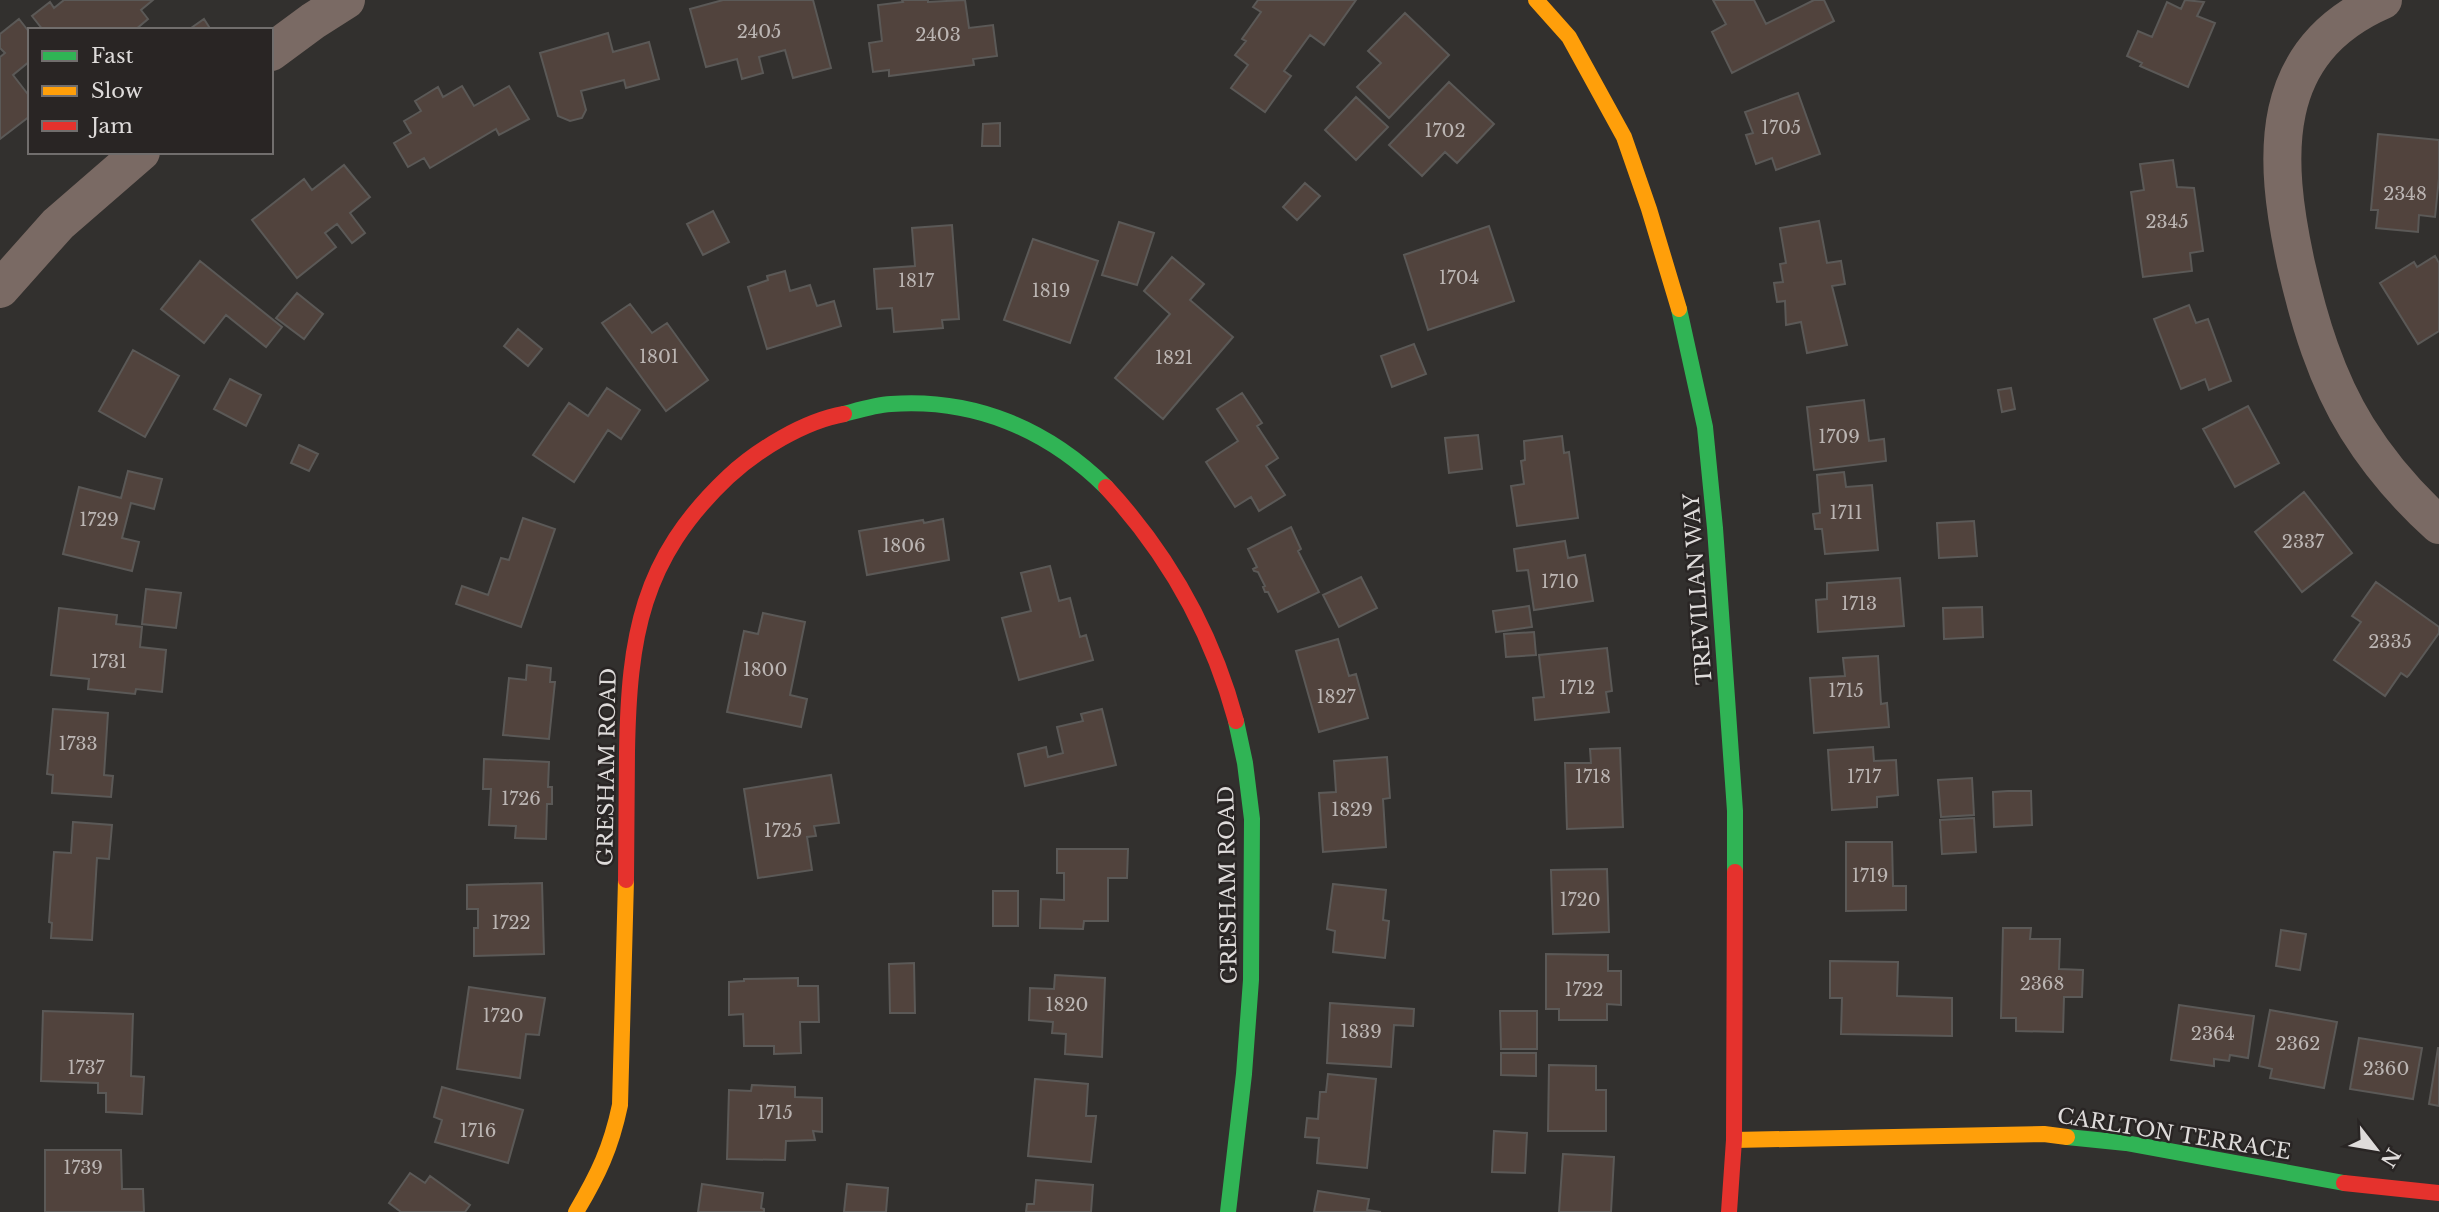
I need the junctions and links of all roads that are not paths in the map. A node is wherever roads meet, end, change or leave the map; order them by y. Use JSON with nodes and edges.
{"nodes":[{"id":1,"x":346,"y":0,"type":"edge"},
{"id":2,"x":1536,"y":0,"type":"edge"},
{"id":3,"x":2383,"y":0,"type":"edge"},
{"id":4,"x":273,"y":50,"type":"edge"},
{"id":5,"x":139,"y":154,"type":"edge"},
{"id":6,"x":0,"y":289,"type":"edge"},
{"id":7,"x":2439,"y":525,"type":"edge"},
{"id":8,"x":1734,"y":1140,"type":"junction"},
{"id":9,"x":2439,"y":1193,"type":"edge"},
{"id":10,"x":576,"y":1212,"type":"edge"},
{"id":11,"x":1227,"y":1212,"type":"edge"},
{"id":12,"x":1729,"y":1212,"type":"edge"}],
"edges":[{"from":1,"to":4,"type":"street"},
{"from":2,"to":8,"type":"street","name":"TREVILIAN WAY"},
{"from":3,"to":7,"type":"street"},
{"from":5,"to":6,"type":"street"},
{"from":8,"to":9,"type":"street","name":"CARLTON TERRACE"},
{"from":8,"to":12,"type":"street","name":"TREVILIAN WAY"},
{"from":10,"to":11,"type":"street","name":"GRESHAM ROAD"}]}
